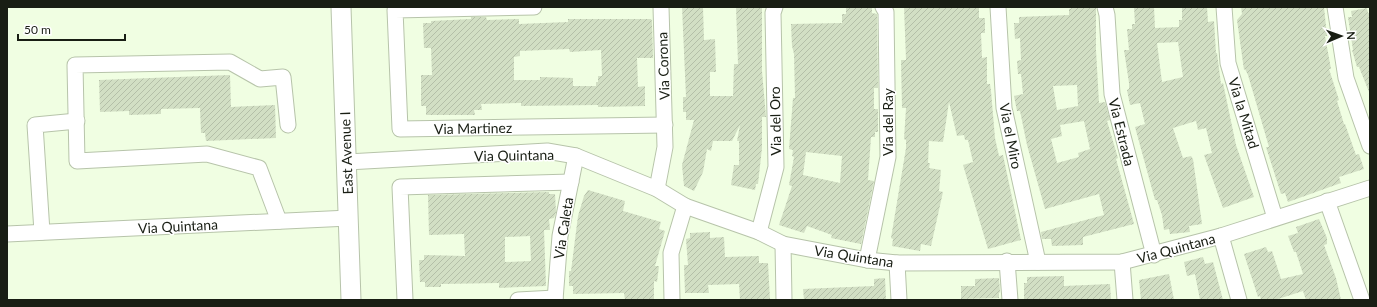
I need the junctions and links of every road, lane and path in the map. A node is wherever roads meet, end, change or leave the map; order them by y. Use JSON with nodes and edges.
{"nodes":[{"id":1,"x":341,"y":7,"type":"edge"},
{"id":2,"x":534,"y":7,"type":"edge"},
{"id":3,"x":661,"y":7,"type":"edge"},
{"id":4,"x":775,"y":7,"type":"edge"},
{"id":5,"x":884,"y":7,"type":"edge"},
{"id":6,"x":998,"y":7,"type":"edge"},
{"id":7,"x":1105,"y":7,"type":"edge"},
{"id":8,"x":1224,"y":7,"type":"edge"},
{"id":9,"x":1335,"y":7,"type":"edge"},
{"id":10,"x":77,"y":121,"type":"junction"},
{"id":11,"x":665,"y":124,"type":"junction"},
{"id":12,"x":288,"y":125,"type":"dead end"},
{"id":13,"x":1370,"y":146,"type":"edge"},
{"id":14,"x":576,"y":156,"type":"junction"},
{"id":15,"x":347,"y":162,"type":"junction"},
{"id":16,"x":570,"y":182,"type":"junction"},
{"id":17,"x":1370,"y":188,"type":"edge"},
{"id":18,"x":657,"y":189,"type":"junction"},
{"id":19,"x":1328,"y":201,"type":"junction"},
{"id":20,"x":685,"y":206,"type":"junction"},
{"id":21,"x":348,"y":218,"type":"junction"},
{"id":22,"x":1275,"y":218,"type":"junction"},
{"id":23,"x":279,"y":221,"type":"junction"},
{"id":24,"x":42,"y":232,"type":"junction"},
{"id":25,"x":759,"y":232,"type":"junction"},
{"id":26,"x":7,"y":234,"type":"edge"},
{"id":27,"x":1221,"y":236,"type":"junction"},
{"id":28,"x":783,"y":244,"type":"junction"},
{"id":29,"x":1154,"y":256,"type":"junction"},
{"id":30,"x":867,"y":260,"type":"junction"},
{"id":31,"x":1007,"y":261,"type":"junction"},
{"id":32,"x":1038,"y":262,"type":"junction"},
{"id":33,"x":1122,"y":262,"type":"junction"},
{"id":34,"x":897,"y":263,"type":"junction"},
{"id":35,"x":555,"y":299,"type":"edge"},
{"id":36,"x":351,"y":300,"type":"edge"},
{"id":37,"x":405,"y":300,"type":"edge"},
{"id":38,"x":518,"y":300,"type":"edge"},
{"id":39,"x":672,"y":300,"type":"edge"},
{"id":40,"x":784,"y":300,"type":"edge"},
{"id":41,"x":899,"y":300,"type":"edge"},
{"id":42,"x":1010,"y":300,"type":"edge"},
{"id":43,"x":1125,"y":300,"type":"edge"},
{"id":44,"x":1239,"y":300,"type":"edge"},
{"id":45,"x":1362,"y":300,"type":"edge"}],
"edges":[{"from":1,"to":15,"type":"main road","name":"East Avenue I"},
{"from":2,"to":11,"type":"street","name":"Via Martinez"},
{"from":3,"to":11,"type":"street","name":"Via Corona"},
{"from":4,"to":25,"type":"street","name":"Via del Oro"},
{"from":5,"to":30,"type":"street","name":"Via del Ray"},
{"from":6,"to":32,"type":"street","name":"Via el Miro"},
{"from":7,"to":29,"type":"street","name":"Via Estrada"},
{"from":8,"to":22,"type":"street","name":"Via la Mitad"},
{"from":9,"to":13,"type":"street"},
{"from":10,"to":12,"type":"street"},
{"from":10,"to":23,"type":"street"},
{"from":10,"to":24,"type":"street"},
{"from":11,"to":18,"type":"street","name":"Via Corona"},
{"from":14,"to":15,"type":"street","name":"Via Quintana"},
{"from":14,"to":16,"type":"street","name":"Via Caleta"},
{"from":14,"to":18,"type":"street","name":"Via Quintana"},
{"from":15,"to":21,"type":"main road","name":"East Avenue I"},
{"from":16,"to":35,"type":"street","name":"Via Caleta"},
{"from":16,"to":37,"type":"street","name":"Via Quintana"},
{"from":17,"to":19,"type":"street","name":"Via Quintana"},
{"from":18,"to":20,"type":"street","name":"Via Quintana"},
{"from":19,"to":22,"type":"street","name":"Via Quintana"},
{"from":19,"to":45,"type":"street"},
{"from":20,"to":25,"type":"street","name":"Via Quintana"},
{"from":20,"to":39,"type":"street"},
{"from":21,"to":23,"type":"street","name":"Via Quintana"},
{"from":21,"to":36,"type":"main road","name":"East Avenue I"},
{"from":22,"to":27,"type":"street","name":"Via Quintana"},
{"from":23,"to":24,"type":"street","name":"Via Quintana"},
{"from":24,"to":26,"type":"street","name":"Via Quintana"},
{"from":25,"to":28,"type":"street","name":"Via Quintana"},
{"from":27,"to":29,"type":"street","name":"Via Quintana"},
{"from":27,"to":44,"type":"street"},
{"from":28,"to":30,"type":"street","name":"Via Quintana"},
{"from":28,"to":40,"type":"street"},
{"from":29,"to":33,"type":"street","name":"Via Quintana"},
{"from":30,"to":34,"type":"street","name":"Via Quintana"},
{"from":31,"to":32,"type":"street","name":"Via Quintana"},
{"from":31,"to":34,"type":"street","name":"Via Quintana"},
{"from":31,"to":42,"type":"street"},
{"from":32,"to":33,"type":"street","name":"Via Quintana"},
{"from":33,"to":43,"type":"street"},
{"from":34,"to":41,"type":"street"},
{"from":35,"to":38,"type":"street"}]}
